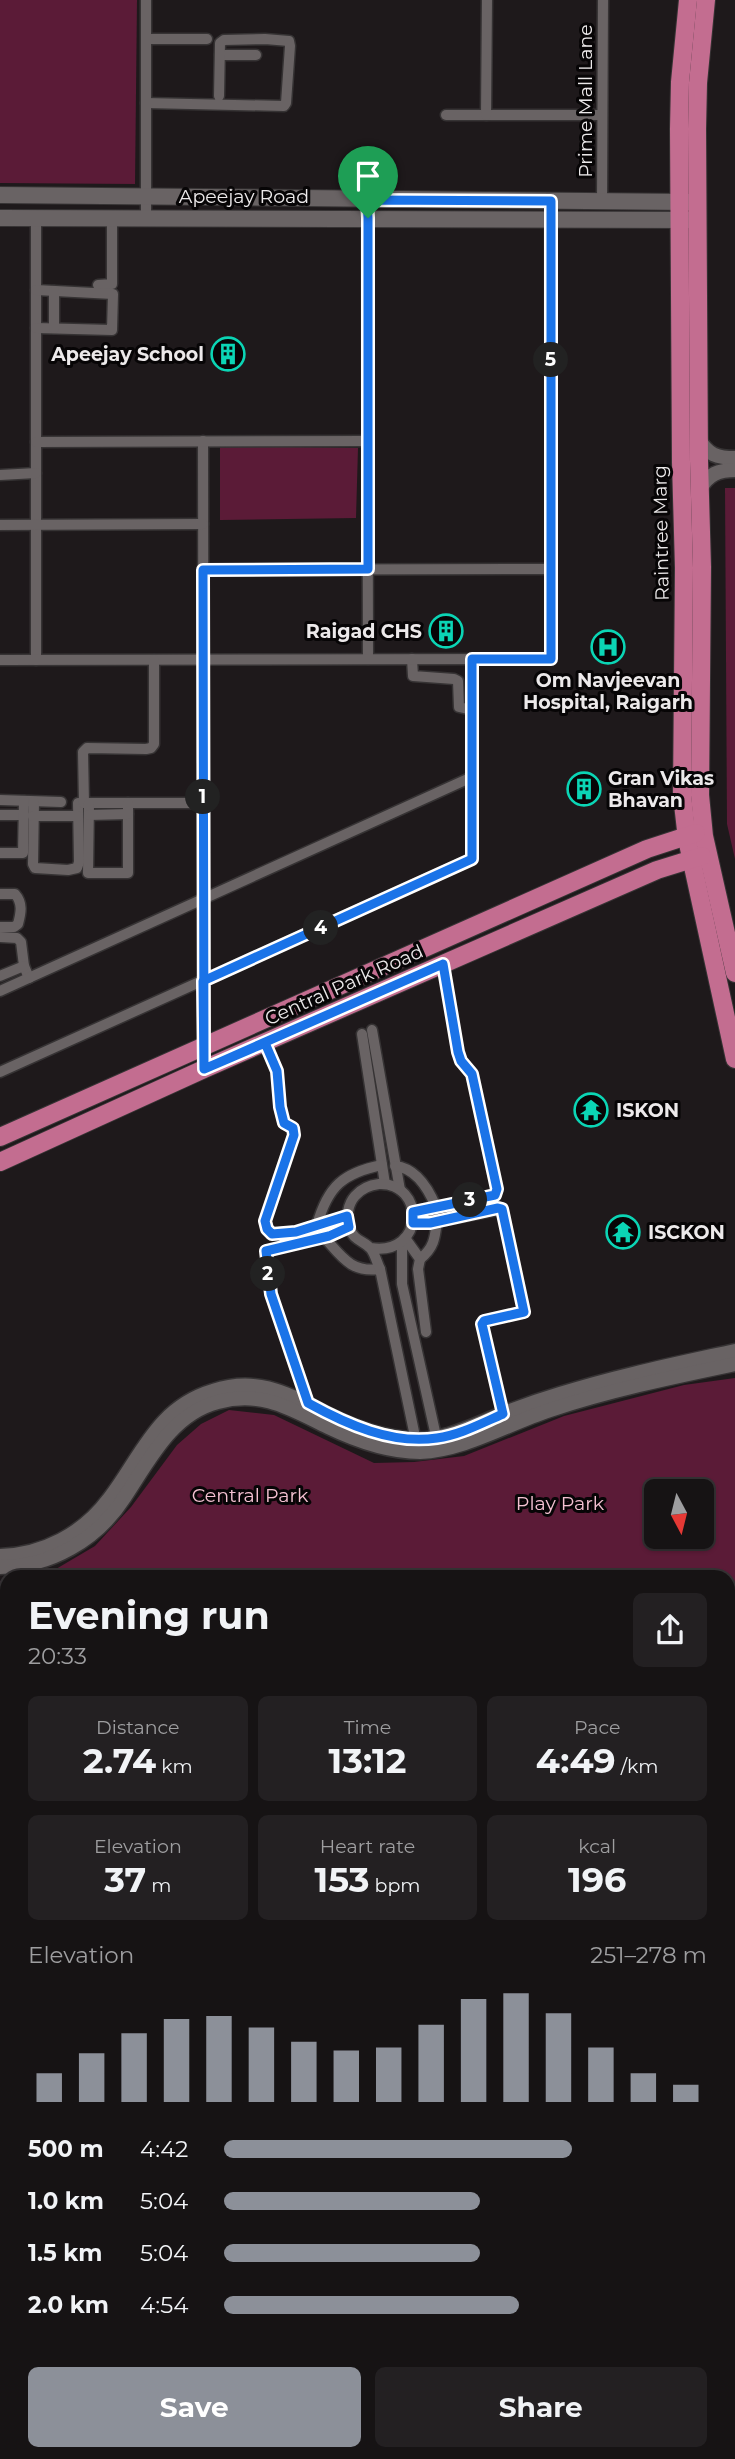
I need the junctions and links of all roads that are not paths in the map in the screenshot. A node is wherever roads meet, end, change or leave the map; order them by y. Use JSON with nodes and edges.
{"nodes":[{"id":1,"x":146,"y":0,"type":"edge"},
{"id":2,"x":487,"y":0,"type":"edge"},
{"id":3,"x":603,"y":0,"type":"edge"},
{"id":4,"x":688,"y":0,"type":"edge"},
{"id":5,"x":706,"y":0,"type":"edge"},
{"id":6,"x":147,"y":38,"type":"junction"},
{"id":7,"x":206,"y":39,"type":"dead end"},
{"id":8,"x":220,"y":55,"type":"junction"},
{"id":9,"x":256,"y":55,"type":"dead end"},
{"id":10,"x":219,"y":96,"type":"dead end"},
{"id":11,"x":146,"y":103,"type":"junction"},
{"id":12,"x":446,"y":115,"type":"dead end"},
{"id":13,"x":486,"y":115,"type":"junction"},
{"id":14,"x":602,"y":115,"type":"junction"},
{"id":15,"x":0,"y":195,"type":"edge"},
{"id":16,"x":146,"y":198,"type":"junction"},
{"id":17,"x":367,"y":200,"type":"junction"},
{"id":18,"x":551,"y":201,"type":"junction"},
{"id":19,"x":602,"y":202,"type":"junction"},
{"id":20,"x":690,"y":211,"type":"junction"},
{"id":21,"x":36,"y":217,"type":"junction"},
{"id":22,"x":112,"y":217,"type":"junction"},
{"id":23,"x":146,"y":217,"type":"junction"},
{"id":24,"x":0,"y":218,"type":"edge"},
{"id":25,"x":368,"y":218,"type":"junction"},
{"id":26,"x":550,"y":219,"type":"junction"},
{"id":27,"x":36,"y":287,"type":"junction"},
{"id":28,"x":54,"y":291,"type":"junction"},
{"id":29,"x":36,"y":328,"type":"junction"},
{"id":30,"x":54,"y":328,"type":"junction"},
{"id":31,"x":699,"y":439,"type":"junction"},
{"id":32,"x":203,"y":441,"type":"junction"},
{"id":33,"x":368,"y":441,"type":"junction"},
{"id":34,"x":36,"y":442,"type":"junction"},
{"id":35,"x":735,"y":458,"type":"edge"},
{"id":36,"x":735,"y":470,"type":"edge"},
{"id":37,"x":36,"y":473,"type":"junction"},
{"id":38,"x":0,"y":475,"type":"edge"},
{"id":39,"x":700,"y":489,"type":"junction"},
{"id":40,"x":203,"y":524,"type":"junction"},
{"id":41,"x":0,"y":525,"type":"edge"},
{"id":42,"x":36,"y":525,"type":"junction"},
{"id":43,"x":368,"y":569,"type":"junction"},
{"id":44,"x":551,"y":569,"type":"junction"},
{"id":45,"x":203,"y":570,"type":"junction"},
{"id":46,"x":203,"y":659,"type":"junction"},
{"id":47,"x":368,"y":659,"type":"junction"},
{"id":48,"x":412,"y":659,"type":"junction"},
{"id":49,"x":472,"y":659,"type":"junction"},
{"id":50,"x":0,"y":660,"type":"edge"},
{"id":51,"x":36,"y":660,"type":"junction"},
{"id":52,"x":154,"y":660,"type":"junction"},
{"id":53,"x":472,"y":710,"type":"junction"},
{"id":54,"x":472,"y":777,"type":"junction"},
{"id":55,"x":0,"y":800,"type":"edge"},
{"id":56,"x":29,"y":802,"type":"junction"},
{"id":57,"x":203,"y":803,"type":"junction"},
{"id":58,"x":79,"y":807,"type":"junction"},
{"id":59,"x":128,"y":809,"type":"junction"},
{"id":60,"x":0,"y":815,"type":"edge"},
{"id":61,"x":29,"y":815,"type":"junction"},
{"id":62,"x":695,"y":834,"type":"junction"},
{"id":63,"x":0,"y":853,"type":"edge"},
{"id":64,"x":700,"y":857,"type":"junction"},
{"id":65,"x":0,"y":894,"type":"edge"},
{"id":66,"x":203,"y":899,"type":"junction"},
{"id":67,"x":0,"y":927,"type":"edge"},
{"id":68,"x":0,"y":937,"type":"edge"},
{"id":69,"x":443,"y":964,"type":"junction"},
{"id":70,"x":24,"y":966,"type":"junction"},
{"id":71,"x":735,"y":973,"type":"edge"},
{"id":72,"x":0,"y":976,"type":"edge"},
{"id":73,"x":29,"y":978,"type":"junction"},
{"id":74,"x":203,"y":981,"type":"junction"},
{"id":75,"x":0,"y":991,"type":"edge"},
{"id":76,"x":265,"y":1043,"type":"junction"},
{"id":77,"x":204,"y":1047,"type":"junction"},
{"id":78,"x":735,"y":1059,"type":"edge"},
{"id":79,"x":204,"y":1069,"type":"junction"},
{"id":80,"x":0,"y":1072,"type":"edge"},
{"id":81,"x":0,"y":1138,"type":"edge"},
{"id":82,"x":0,"y":1162,"type":"edge"},
{"id":83,"x":382,"y":1166,"type":"junction"},
{"id":84,"x":396,"y":1166,"type":"junction"},
{"id":85,"x":385,"y":1185,"type":"junction"},
{"id":86,"x":400,"y":1191,"type":"junction"},
{"id":87,"x":436,"y":1207,"type":"junction"},
{"id":88,"x":413,"y":1217,"type":"junction"},
{"id":89,"x":437,"y":1221,"type":"junction"},
{"id":90,"x":348,"y":1222,"type":"junction"},
{"id":91,"x":317,"y":1225,"type":"junction"},
{"id":92,"x":324,"y":1237,"type":"junction"},
{"id":93,"x":404,"y":1240,"type":"junction"},
{"id":94,"x":371,"y":1248,"type":"junction"},
{"id":95,"x":420,"y":1259,"type":"junction"},
{"id":96,"x":380,"y":1269,"type":"junction"},
{"id":97,"x":426,"y":1332,"type":"dead end"},
{"id":98,"x":735,"y":1351,"type":"edge"},
{"id":99,"x":735,"y":1364,"type":"edge"},
{"id":100,"x":308,"y":1403,"type":"junction"},
{"id":101,"x":503,"y":1414,"type":"junction"},
{"id":102,"x":437,"y":1444,"type":"junction"},
{"id":103,"x":417,"y":1446,"type":"junction"},
{"id":104,"x":0,"y":1556,"type":"edge"},
{"id":105,"x":0,"y":1567,"type":"edge"}],
"edges":[{"from":1,"to":6,"type":"street"},
{"from":2,"to":13,"type":"street"},
{"from":3,"to":14,"type":"street","name":"Prime Mall Lane"},
{"from":4,"to":20,"type":"main road","name":"Raintree Marg"},
{"from":5,"to":20,"type":"main road","name":"Raintree Marg"},
{"from":6,"to":7,"type":"street"},
{"from":6,"to":11,"type":"street"},
{"from":8,"to":9,"type":"street"},
{"from":8,"to":10,"type":"street"},
{"from":8,"to":11,"type":"street"},
{"from":11,"to":16,"type":"street"},
{"from":12,"to":13,"type":"street"},
{"from":13,"to":14,"type":"street"},
{"from":14,"to":19,"type":"street","name":"Prime Mall Lane"},
{"from":15,"to":16,"type":"main road","name":"Apeejay Road"},
{"from":16,"to":17,"type":"main road","name":"Apeejay Road"},
{"from":16,"to":23,"type":"street"},
{"from":17,"to":18,"type":"main road","name":"Apeejay Road"},
{"from":17,"to":25,"type":"street"},
{"from":18,"to":19,"type":"main road","name":"Apeejay Road"},
{"from":18,"to":26,"type":"street"},
{"from":19,"to":20,"type":"main road","name":"Apeejay Road"},
{"from":20,"to":26,"type":"main road","name":"Apeejay Road"},
{"from":20,"to":31,"type":"main road","name":"Raintree Marg"},
{"from":20,"to":62,"type":"main road","name":"Raintree Marg"},
{"from":21,"to":22,"type":"main road","name":"Apeejay Road"},
{"from":21,"to":24,"type":"main road","name":"Apeejay Road"},
{"from":21,"to":27,"type":"street"},
{"from":22,"to":23,"type":"main road","name":"Apeejay Road"},
{"from":22,"to":27,"type":"street"},
{"from":23,"to":25,"type":"main road","name":"Apeejay Road"},
{"from":25,"to":26,"type":"main road","name":"Apeejay Road"},
{"from":25,"to":33,"type":"street"},
{"from":26,"to":44,"type":"street"},
{"from":27,"to":28,"type":"street"},
{"from":27,"to":29,"type":"street"},
{"from":28,"to":30,"type":"street"},
{"from":28,"to":30,"type":"street"},
{"from":29,"to":30,"type":"street"},
{"from":29,"to":34,"type":"street"},
{"from":31,"to":35,"type":"street"},
{"from":31,"to":39,"type":"main road","name":"Raintree Marg"},
{"from":32,"to":33,"type":"street"},
{"from":32,"to":34,"type":"street"},
{"from":32,"to":40,"type":"street"},
{"from":33,"to":43,"type":"street"},
{"from":34,"to":37,"type":"street"},
{"from":36,"to":39,"type":"street"},
{"from":37,"to":38,"type":"street"},
{"from":37,"to":42,"type":"street"},
{"from":39,"to":62,"type":"main road","name":"Raintree Marg"},
{"from":40,"to":42,"type":"street"},
{"from":40,"to":45,"type":"street"},
{"from":41,"to":42,"type":"street"},
{"from":42,"to":51,"type":"street"},
{"from":43,"to":44,"type":"street"},
{"from":43,"to":45,"type":"street"},
{"from":43,"to":47,"type":"street"},
{"from":44,"to":49,"type":"street"},
{"from":45,"to":46,"type":"street"},
{"from":46,"to":47,"type":"street"},
{"from":46,"to":52,"type":"street"},
{"from":46,"to":57,"type":"street"},
{"from":47,"to":48,"type":"street"},
{"from":48,"to":49,"type":"street"},
{"from":48,"to":53,"type":"street"},
{"from":49,"to":53,"type":"street"},
{"from":50,"to":51,"type":"street"},
{"from":51,"to":52,"type":"street"},
{"from":52,"to":58,"type":"street"},
{"from":53,"to":54,"type":"street"},
{"from":54,"to":66,"type":"street"},
{"from":54,"to":74,"type":"street"},
{"from":55,"to":56,"type":"street"},
{"from":56,"to":58,"type":"street"},
{"from":56,"to":61,"type":"street"},
{"from":57,"to":59,"type":"street"},
{"from":57,"to":66,"type":"street"},
{"from":58,"to":59,"type":"street"},
{"from":58,"to":59,"type":"street"},
{"from":58,"to":61,"type":"street"},
{"from":58,"to":61,"type":"street"},
{"from":60,"to":61,"type":"street"},
{"from":61,"to":63,"type":"street"},
{"from":62,"to":64,"type":"main road","name":"Raintree Marg"},
{"from":62,"to":77,"type":"main road","name":"Central Park Road"},
{"from":64,"to":69,"type":"main road","name":"Central Park Road"},
{"from":64,"to":71,"type":"main road","name":"Raintree Marg"},
{"from":64,"to":78,"type":"main road","name":"Raintree Marg"},
{"from":65,"to":67,"type":"street"},
{"from":66,"to":73,"type":"street"},
{"from":66,"to":74,"type":"street"},
{"from":68,"to":70,"type":"street"},
{"from":69,"to":76,"type":"main road","name":"Central Park Road"},
{"from":69,"to":87,"type":"street"},
{"from":70,"to":72,"type":"street"},
{"from":70,"to":73,"type":"street"},
{"from":73,"to":75,"type":"street"},
{"from":74,"to":77,"type":"street"},
{"from":74,"to":80,"type":"street"},
{"from":76,"to":79,"type":"main road","name":"Central Park Road"},
{"from":76,"to":91,"type":"street"},
{"from":77,"to":79,"type":"street"},
{"from":77,"to":81,"type":"main road","name":"Central Park Road"},
{"from":79,"to":82,"type":"main road","name":"Central Park Road"},
{"from":83,"to":84,"type":"street"},
{"from":83,"to":85,"type":"street"},
{"from":83,"to":91,"type":"street"},
{"from":84,"to":86,"type":"street"},
{"from":84,"to":87,"type":"street"},
{"from":85,"to":86,"type":"street"},
{"from":85,"to":90,"type":"street"},
{"from":86,"to":88,"type":"street"},
{"from":87,"to":88,"type":"street"},
{"from":88,"to":89,"type":"street"},
{"from":88,"to":93,"type":"street"},
{"from":89,"to":95,"type":"street"},
{"from":89,"to":101,"type":"street"},
{"from":90,"to":91,"type":"street"},
{"from":90,"to":92,"type":"street"},
{"from":90,"to":94,"type":"street"},
{"from":92,"to":96,"type":"street"},
{"from":92,"to":100,"type":"street"},
{"from":93,"to":94,"type":"street"},
{"from":93,"to":95,"type":"street"},
{"from":93,"to":102,"type":"street"},
{"from":94,"to":96,"type":"street"},
{"from":95,"to":97,"type":"street"},
{"from":96,"to":103,"type":"street"},
{"from":98,"to":101,"type":"street"},
{"from":99,"to":102,"type":"street"},
{"from":100,"to":103,"type":"street"},
{"from":100,"to":104,"type":"street"},
{"from":101,"to":102,"type":"street"},
{"from":102,"to":103,"type":"street"},
{"from":103,"to":105,"type":"street"}]}
